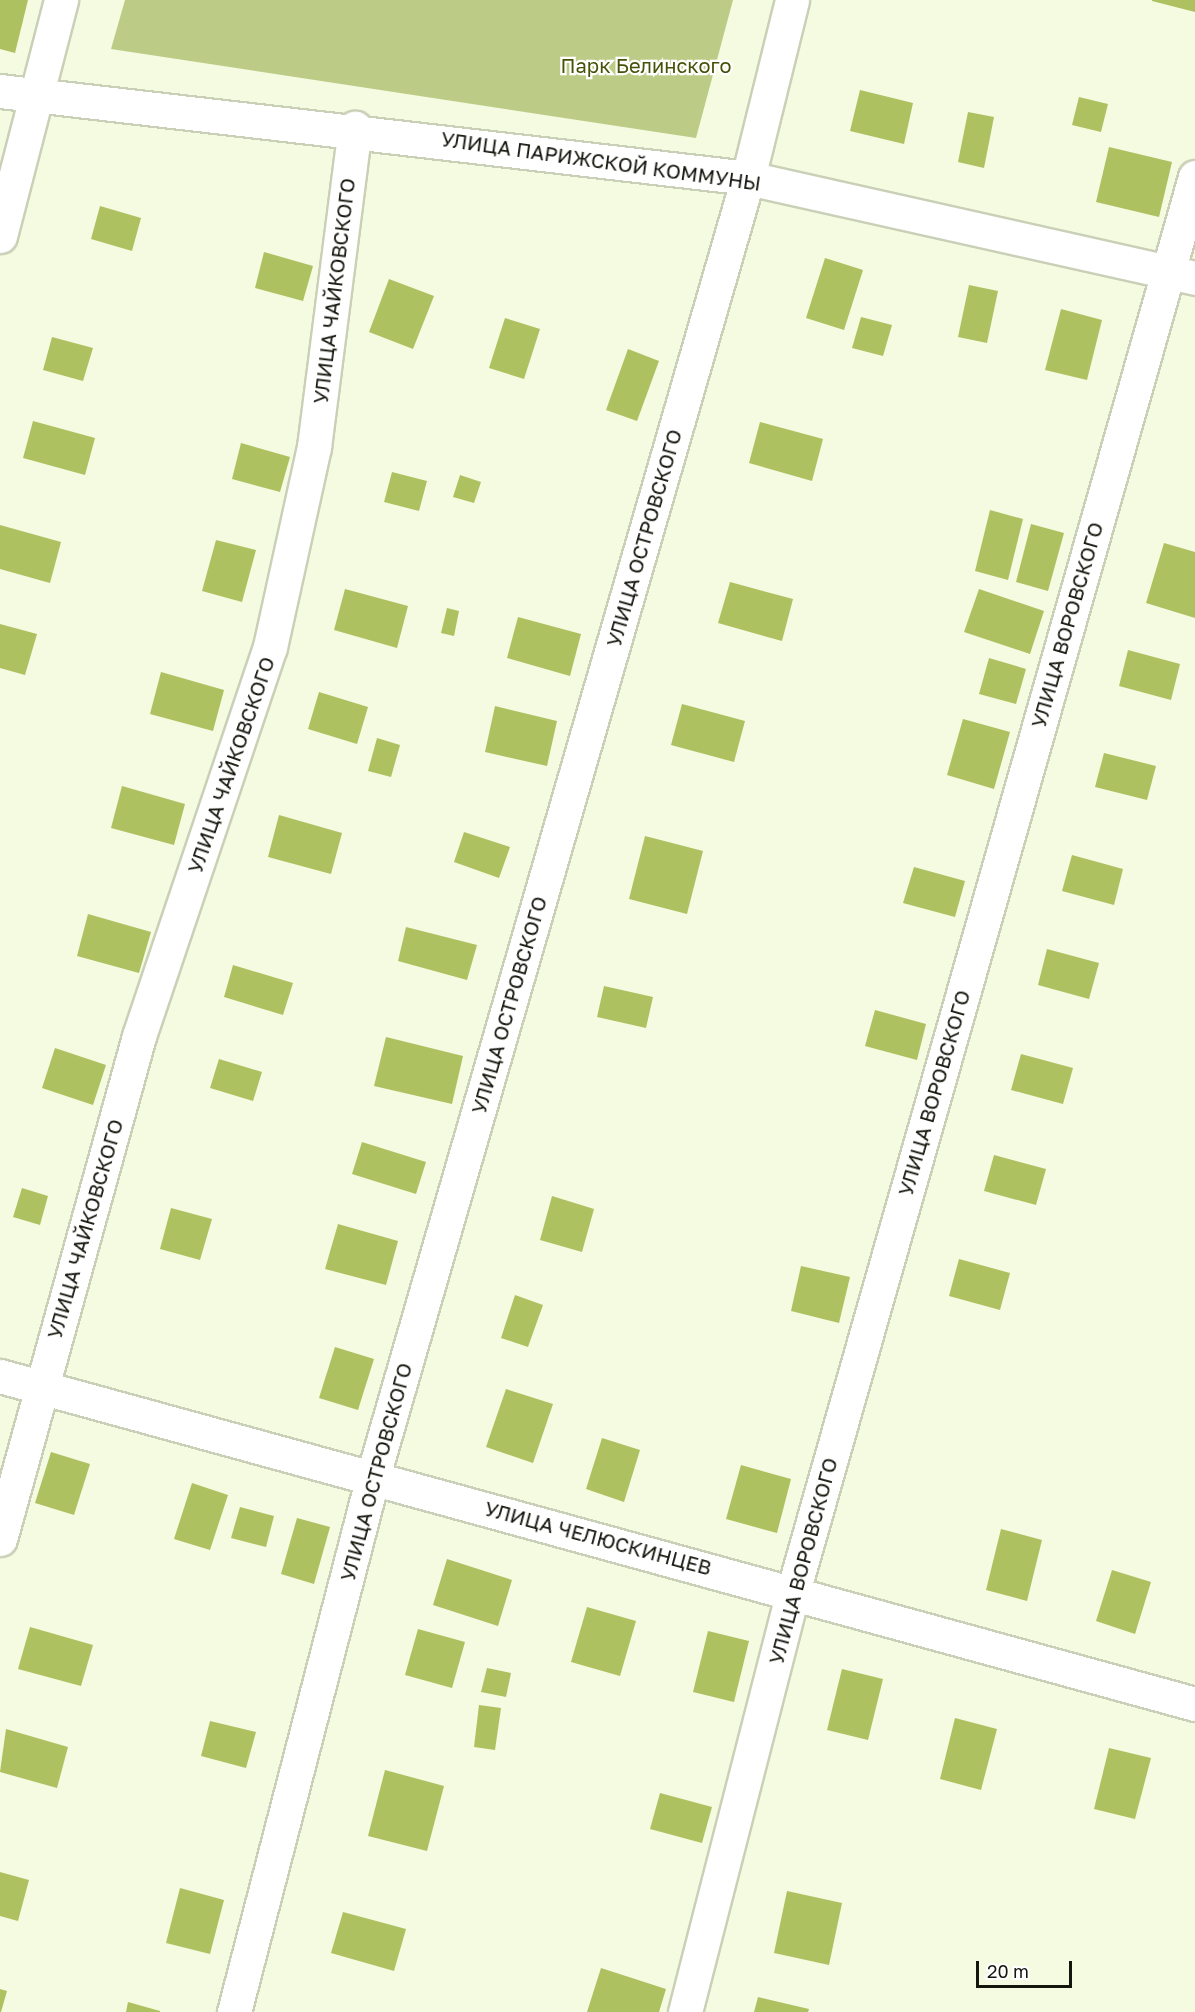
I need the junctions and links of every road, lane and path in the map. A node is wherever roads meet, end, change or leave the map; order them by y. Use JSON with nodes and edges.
{"nodes":[{"id":1,"x":61,"y":0,"type":"edge"},
{"id":2,"x":792,"y":0,"type":"edge"},
{"id":3,"x":0,"y":91,"type":"edge"},
{"id":4,"x":32,"y":98,"type":"junction"},
{"id":5,"x":355,"y":128,"type":"junction"},
{"id":6,"x":1195,"y":177,"type":"edge"},
{"id":7,"x":748,"y":178,"type":"junction"},
{"id":8,"x":0,"y":236,"type":"edge"},
{"id":9,"x":1181,"y":274,"type":"edge"},
{"id":10,"x":0,"y":1376,"type":"edge"},
{"id":11,"x":40,"y":1387,"type":"junction"},
{"id":12,"x":373,"y":1476,"type":"junction"},
{"id":13,"x":0,"y":1539,"type":"edge"},
{"id":14,"x":793,"y":1592,"type":"junction"},
{"id":15,"x":1195,"y":1704,"type":"edge"},
{"id":16,"x":234,"y":2012,"type":"edge"},
{"id":17,"x":685,"y":2012,"type":"edge"}],
"edges":[{"from":1,"to":4,"type":"street"},
{"from":2,"to":7,"type":"street","name":"УЛИЦА ОСТРОВСКОГО"},
{"from":3,"to":4,"type":"street","name":"УЛИЦА ПАРИЖСКОЙ КОММУНЫ"},
{"from":4,"to":5,"type":"street","name":"УЛИЦА ПАРИЖСКОЙ КОММУНЫ"},
{"from":4,"to":8,"type":"street"},
{"from":5,"to":7,"type":"street","name":"УЛИЦА ПАРИЖСКОЙ КОММУНЫ"},
{"from":5,"to":11,"type":"street","name":"УЛИЦА ЧАЙКОВСКОГО"},
{"from":6,"to":9,"type":"street","name":"УЛИЦА ВОРОВСКОГО"},
{"from":7,"to":9,"type":"street","name":"УЛИЦА ПАРИЖСКОЙ КОММУНЫ"},
{"from":7,"to":12,"type":"street","name":"УЛИЦА ОСТРОВСКОГО"},
{"from":9,"to":14,"type":"street","name":"УЛИЦА ВОРОВСКОГО"},
{"from":10,"to":11,"type":"street","name":"УЛИЦА ЧЕЛЮСКИНЦЕВ"},
{"from":11,"to":12,"type":"street","name":"УЛИЦА ЧЕЛЮСКИНЦЕВ"},
{"from":11,"to":13,"type":"street","name":"УЛИЦА ЧАЙКОВСКОГО"},
{"from":12,"to":14,"type":"street","name":"УЛИЦА ЧЕЛЮСКИНЦЕВ"},
{"from":12,"to":16,"type":"street","name":"УЛИЦА ОСТРОВСКОГО"},
{"from":14,"to":15,"type":"street","name":"УЛИЦА ЧЕЛЮСКИНЦЕВ"},
{"from":14,"to":17,"type":"street","name":"УЛИЦА ВОРОВСКОГО"}]}
